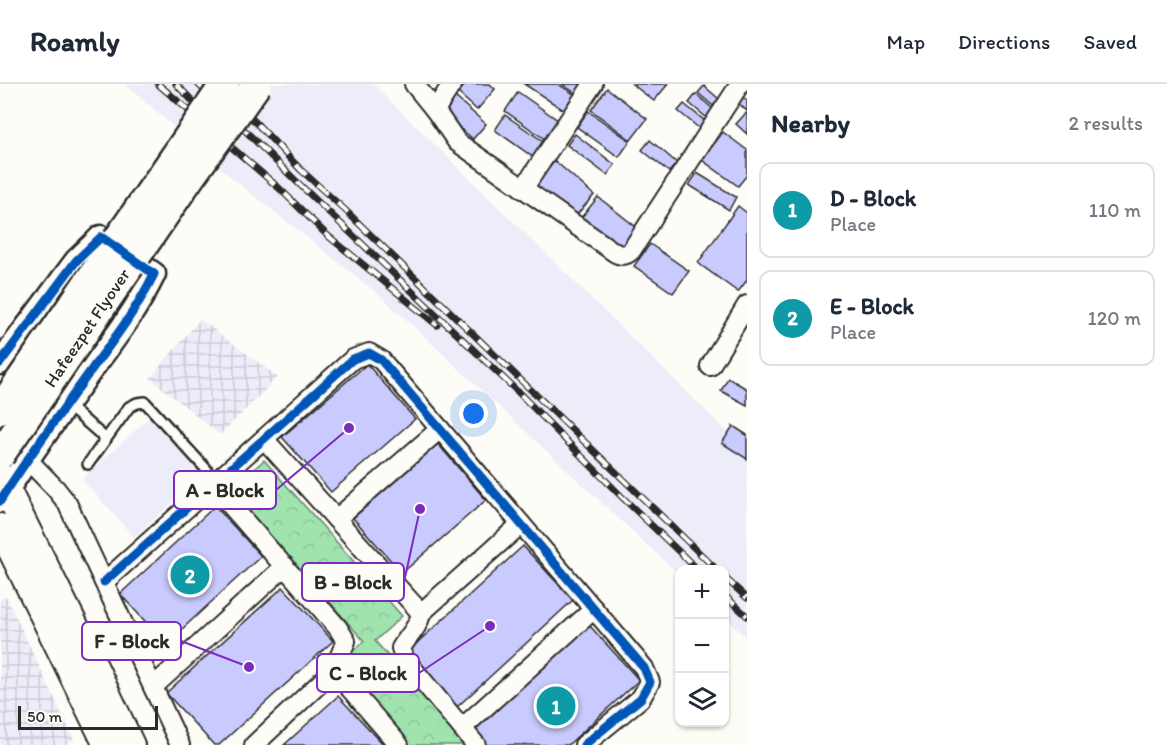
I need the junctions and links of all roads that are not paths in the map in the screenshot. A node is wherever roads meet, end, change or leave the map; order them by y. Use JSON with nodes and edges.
{"nodes":[{"id":1,"x":225,"y":84,"type":"edge"},
{"id":2,"x":257,"y":84,"type":"edge"},
{"id":3,"x":414,"y":84,"type":"edge"},
{"id":4,"x":452,"y":84,"type":"edge"},
{"id":5,"x":593,"y":84,"type":"edge"},
{"id":6,"x":740,"y":84,"type":"edge"},
{"id":7,"x":435,"y":110,"type":"junction"},
{"id":8,"x":523,"y":189,"type":"junction"},
{"id":9,"x":747,"y":305,"type":"edge"},
{"id":10,"x":0,"y":363,"type":"edge"},
{"id":11,"x":710,"y":366,"type":"dead end"},
{"id":12,"x":66,"y":405,"type":"junction"},
{"id":13,"x":0,"y":410,"type":"edge"},
{"id":14,"x":440,"y":429,"type":"junction"},
{"id":15,"x":106,"y":439,"type":"junction"},
{"id":16,"x":264,"y":439,"type":"junction"},
{"id":17,"x":14,"y":457,"type":"edge"},
{"id":18,"x":88,"y":464,"type":"dead end"},
{"id":19,"x":210,"y":477,"type":"junction"},
{"id":20,"x":2,"y":489,"type":"edge"},
{"id":21,"x":336,"y":519,"type":"junction"},
{"id":22,"x":521,"y":524,"type":"junction"},
{"id":23,"x":0,"y":527,"type":"edge"},
{"id":24,"x":285,"y":566,"type":"junction"},
{"id":25,"x":104,"y":582,"type":"junction"},
{"id":26,"x":594,"y":609,"type":"junction"},
{"id":27,"x":421,"y":613,"type":"junction"},
{"id":28,"x":334,"y":670,"type":"junction"},
{"id":29,"x":153,"y":687,"type":"junction"},
{"id":30,"x":462,"y":728,"type":"junction"},
{"id":31,"x":107,"y":745,"type":"edge"},
{"id":32,"x":131,"y":745,"type":"edge"},
{"id":33,"x":180,"y":745,"type":"edge"},
{"id":34,"x":254,"y":745,"type":"edge"},
{"id":35,"x":399,"y":745,"type":"edge"},
{"id":36,"x":476,"y":745,"type":"edge"},
{"id":37,"x":584,"y":745,"type":"edge"}],
"edges":[{"from":1,"to":13,"type":"main road","name":"Hafeezpet Flyover","bridge":true},
{"from":2,"to":17,"type":"main road","name":"Hafeezpet Flyover","bridge":true},
{"from":3,"to":7,"type":"street"},
{"from":4,"to":7,"type":"street"},
{"from":5,"to":8,"type":"street"},
{"from":6,"to":8,"type":"street"},
{"from":7,"to":8,"type":"street"},
{"from":9,"to":11,"type":"street"},
{"from":10,"to":12,"type":"street"},
{"from":12,"to":15,"type":"lane"},
{"from":12,"to":17,"type":"street"},
{"from":14,"to":16,"type":"street"},
{"from":14,"to":21,"type":"street"},
{"from":14,"to":22,"type":"street"},
{"from":15,"to":18,"type":"lane"},
{"from":15,"to":19,"type":"lane"},
{"from":16,"to":19,"type":"street"},
{"from":16,"to":21,"type":"street"},
{"from":17,"to":20,"type":"street"},
{"from":17,"to":25,"type":"street"},
{"from":19,"to":24,"type":"street"},
{"from":19,"to":25,"type":"street"},
{"from":20,"to":32,"type":"main road"},
{"from":21,"to":27,"type":"street"},
{"from":22,"to":26,"type":"street"},
{"from":22,"to":27,"type":"street"},
{"from":23,"to":31,"type":"main road"},
{"from":24,"to":28,"type":"street"},
{"from":24,"to":29,"type":"street"},
{"from":25,"to":29,"type":"street"},
{"from":26,"to":30,"type":"street"},
{"from":26,"to":37,"type":"street"},
{"from":27,"to":30,"type":"street"},
{"from":28,"to":34,"type":"street"},
{"from":28,"to":35,"type":"street"},
{"from":29,"to":33,"type":"street"},
{"from":30,"to":36,"type":"street"}]}
